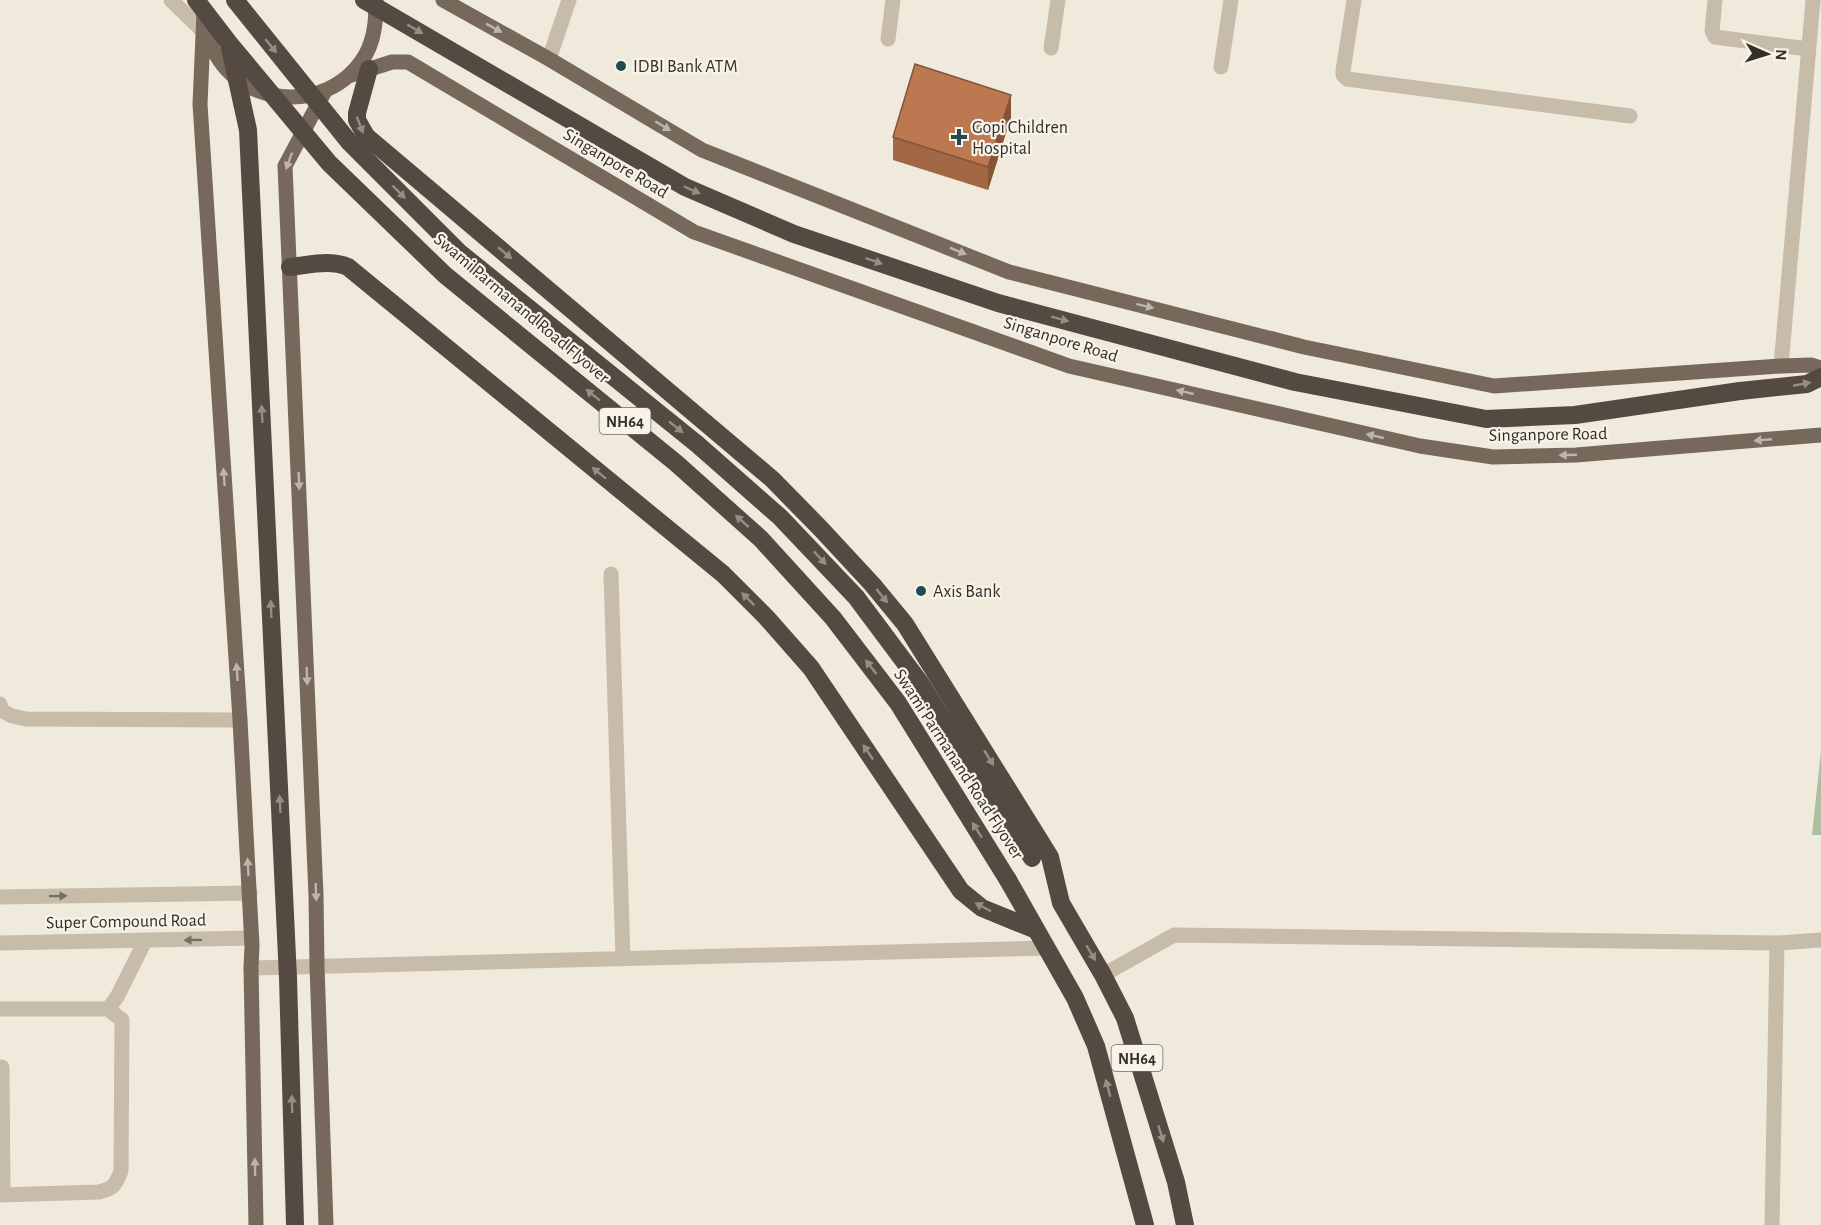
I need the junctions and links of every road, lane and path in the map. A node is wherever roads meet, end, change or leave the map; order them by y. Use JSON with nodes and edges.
{"nodes":[{"id":1,"x":171,"y":0,"type":"edge"},
{"id":2,"x":235,"y":0,"type":"edge"},
{"id":3,"x":364,"y":0,"type":"edge"},
{"id":4,"x":376,"y":0,"type":"edge"},
{"id":5,"x":443,"y":0,"type":"edge"},
{"id":6,"x":569,"y":0,"type":"edge"},
{"id":7,"x":893,"y":0,"type":"edge"},
{"id":8,"x":1058,"y":0,"type":"edge"},
{"id":9,"x":1231,"y":0,"type":"edge"},
{"id":10,"x":1354,"y":0,"type":"edge"},
{"id":11,"x":1715,"y":0,"type":"edge"},
{"id":12,"x":1813,"y":0,"type":"edge"},
{"id":13,"x":202,"y":4,"type":"edge"},
{"id":14,"x":203,"y":30,"type":"junction"},
{"id":15,"x":888,"y":39,"type":"dead end"},
{"id":16,"x":229,"y":43,"type":"junction"},
{"id":17,"x":1051,"y":48,"type":"dead end"},
{"id":18,"x":1808,"y":49,"type":"junction"},
{"id":19,"x":549,"y":59,"type":"junction"},
{"id":20,"x":1221,"y":67,"type":"dead end"},
{"id":21,"x":369,"y":69,"type":"junction"},
{"id":22,"x":348,"y":76,"type":"junction"},
{"id":23,"x":325,"y":91,"type":"junction"},
{"id":24,"x":1630,"y":116,"type":"dead end"},
{"id":25,"x":290,"y":267,"type":"junction"},
{"id":26,"x":1780,"y":366,"type":"junction"},
{"id":27,"x":1821,"y":368,"type":"edge"},
{"id":28,"x":1821,"y":377,"type":"edge"},
{"id":29,"x":1821,"y":435,"type":"edge"},
{"id":30,"x":611,"y":574,"type":"dead end"},
{"id":31,"x":0,"y":704,"type":"edge"},
{"id":32,"x":240,"y":720,"type":"junction"},
{"id":33,"x":250,"y":893,"type":"junction"},
{"id":34,"x":0,"y":897,"type":"edge"},
{"id":35,"x":1061,"y":903,"type":"junction"},
{"id":36,"x":1036,"y":930,"type":"junction"},
{"id":37,"x":252,"y":938,"type":"junction"},
{"id":38,"x":145,"y":940,"type":"junction"},
{"id":39,"x":1821,"y":940,"type":"edge"},
{"id":40,"x":0,"y":943,"type":"edge"},
{"id":41,"x":1777,"y":943,"type":"junction"},
{"id":42,"x":1046,"y":948,"type":"junction"},
{"id":43,"x":623,"y":959,"type":"junction"},
{"id":44,"x":317,"y":966,"type":"junction"},
{"id":45,"x":251,"y":968,"type":"junction"},
{"id":46,"x":1104,"y":975,"type":"junction"},
{"id":47,"x":0,"y":1009,"type":"edge"},
{"id":48,"x":108,"y":1009,"type":"junction"},
{"id":49,"x":2,"y":1067,"type":"dead end"},
{"id":50,"x":1,"y":1195,"type":"edge"},
{"id":51,"x":256,"y":1225,"type":"edge"},
{"id":52,"x":295,"y":1225,"type":"edge"},
{"id":53,"x":326,"y":1225,"type":"edge"},
{"id":54,"x":1145,"y":1225,"type":"edge"},
{"id":55,"x":1185,"y":1225,"type":"edge"},
{"id":56,"x":1772,"y":1225,"type":"edge"}],
"edges":[{"from":1,"to":14,"type":"street"},
{"from":2,"to":35,"type":"highway","name":"Swami Parmanand Road Flyover","number":"NH64","one_way":true,"bridge":true},
{"from":3,"to":28,"type":"highway","one_way":true,"bridge":true},
{"from":4,"to":22,"type":"main road"},
{"from":5,"to":19,"type":"main road","one_way":true},
{"from":6,"to":19,"type":"street"},
{"from":7,"to":15,"type":"street"},
{"from":8,"to":17,"type":"street"},
{"from":9,"to":20,"type":"street"},
{"from":10,"to":24,"type":"street"},
{"from":11,"to":18,"type":"street"},
{"from":12,"to":18,"type":"street"},
{"from":13,"to":14,"type":"main road"},
{"from":13,"to":16,"type":"highway","name":"Swami Parmanand Road Flyover","number":"NH64","bridge":true},
{"from":13,"to":23,"type":"main road"},
{"from":32,"to":14,"type":"main road","one_way":true},
{"from":36,"to":16,"type":"highway","name":"Swami Parmanand Road Flyover","number":"NH64","one_way":true,"bridge":true},
{"from":52,"to":16,"type":"highway","one_way":true,"bridge":true},
{"from":18,"to":26,"type":"street"},
{"from":19,"to":26,"type":"main road","one_way":true},
{"from":21,"to":22,"type":"main road","name":"Singanpore Road"},
{"from":29,"to":21,"type":"main road","name":"Singanpore Road","one_way":true},
{"from":21,"to":35,"type":"highway","one_way":true},
{"from":22,"to":23,"type":"main road"},
{"from":23,"to":25,"type":"main road","one_way":true},
{"from":36,"to":25,"type":"highway","one_way":true},
{"from":25,"to":44,"type":"main road","one_way":true},
{"from":26,"to":27,"type":"main road"},
{"from":30,"to":43,"type":"street"},
{"from":31,"to":32,"type":"street"},
{"from":33,"to":32,"type":"main road","one_way":true},
{"from":34,"to":33,"type":"street","name":"Super Compound Road","one_way":true},
{"from":33,"to":37,"type":"main road"},
{"from":35,"to":46,"type":"highway","number":"NH64","one_way":true},
{"from":36,"to":42,"type":"highway","number":"NH64"},
{"from":37,"to":38,"type":"street","name":"Super Compound Road","one_way":true},
{"from":37,"to":45,"type":"main road"},
{"from":38,"to":40,"type":"street","name":"Super Compound Road"},
{"from":38,"to":48,"type":"street"},
{"from":39,"to":41,"type":"street"},
{"from":41,"to":46,"type":"street"},
{"from":41,"to":56,"type":"street"},
{"from":42,"to":43,"type":"street"},
{"from":54,"to":42,"type":"highway","number":"NH64","one_way":true},
{"from":43,"to":44,"type":"street"},
{"from":44,"to":45,"type":"street"},
{"from":44,"to":53,"type":"main road"},
{"from":51,"to":45,"type":"main road","one_way":true},
{"from":46,"to":55,"type":"highway","number":"NH64","one_way":true},
{"from":47,"to":48,"type":"street"},
{"from":48,"to":50,"type":"street"},
{"from":49,"to":50,"type":"street"}]}
